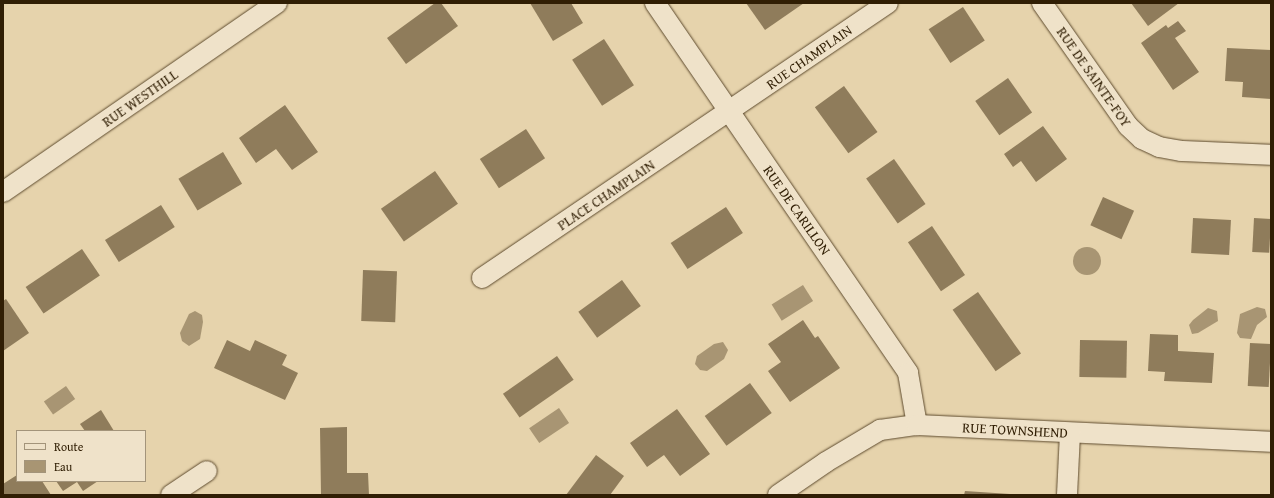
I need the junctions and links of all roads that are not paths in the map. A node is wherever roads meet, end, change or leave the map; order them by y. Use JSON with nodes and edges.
{"nodes":[{"id":1,"x":277,"y":3,"type":"edge"},
{"id":2,"x":655,"y":3,"type":"edge"},
{"id":3,"x":888,"y":3,"type":"edge"},
{"id":4,"x":1042,"y":3,"type":"edge"},
{"id":5,"x":254,"y":9,"type":"edge"},
{"id":6,"x":730,"y":112,"type":"junction"},
{"id":7,"x":1271,"y":155,"type":"edge"},
{"id":8,"x":3,"y":192,"type":"edge"},
{"id":9,"x":482,"y":278,"type":"dead end"},
{"id":10,"x":917,"y":425,"type":"junction"},
{"id":11,"x":1070,"y":433,"type":"junction"},
{"id":12,"x":1271,"y":442,"type":"edge"},
{"id":13,"x":208,"y":471,"type":"dead end"},
{"id":14,"x":171,"y":495,"type":"edge"},
{"id":15,"x":778,"y":495,"type":"edge"},
{"id":16,"x":1067,"y":495,"type":"edge"}],
"edges":[{"from":1,"to":5,"type":"street","name":"RUE WESTHILL"},
{"from":2,"to":6,"type":"street","name":"RUE DE CARILLON"},
{"from":3,"to":6,"type":"street","name":"RUE CHAMPLAIN"},
{"from":4,"to":7,"type":"street","name":"RUE DE SAINTE-FOY"},
{"from":5,"to":8,"type":"street","name":"RUE WESTHILL"},
{"from":6,"to":9,"type":"street","name":"PLACE CHAMPLAIN"},
{"from":6,"to":10,"type":"street","name":"RUE DE CARILLON"},
{"from":10,"to":11,"type":"street","name":"RUE TOWNSHEND"},
{"from":10,"to":15,"type":"street","name":"RUE TOWNSHEND"},
{"from":11,"to":12,"type":"street","name":"RUE TOWNSHEND"},
{"from":11,"to":16,"type":"street"},
{"from":13,"to":14,"type":"street"}]}
